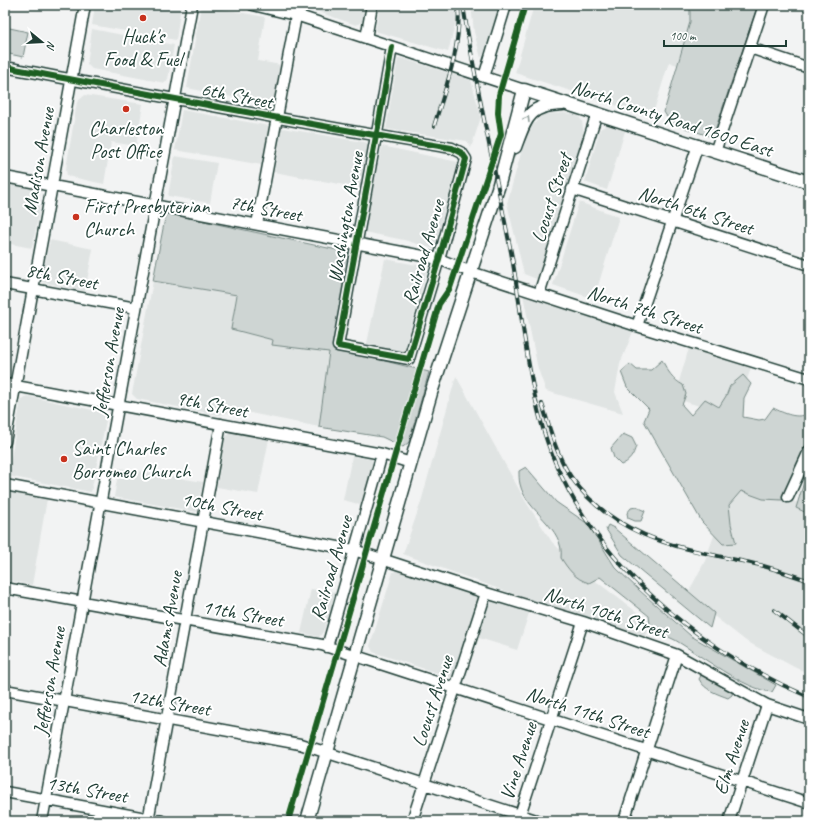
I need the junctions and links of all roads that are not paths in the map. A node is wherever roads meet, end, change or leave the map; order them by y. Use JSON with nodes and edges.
{"nodes":[{"id":1,"x":85,"y":5,"type":"edge"},
{"id":2,"x":192,"y":5,"type":"edge"},
{"id":3,"x":253,"y":5,"type":"edge"},
{"id":4,"x":372,"y":5,"type":"edge"},
{"id":5,"x":506,"y":5,"type":"edge"},
{"id":6,"x":764,"y":5,"type":"edge"},
{"id":7,"x":267,"y":6,"type":"edge"},
{"id":8,"x":296,"y":16,"type":"junction"},
{"id":9,"x":366,"y":38,"type":"junction"},
{"id":10,"x":392,"y":46,"type":"junction"},
{"id":11,"x":750,"y":48,"type":"junction"},
{"id":12,"x":5,"y":67,"type":"edge"},
{"id":13,"x":809,"y":68,"type":"edge"},
{"id":14,"x":484,"y":76,"type":"junction"},
{"id":15,"x":71,"y":80,"type":"junction"},
{"id":16,"x":524,"y":90,"type":"junction"},
{"id":17,"x":174,"y":99,"type":"junction"},
{"id":18,"x":567,"y":104,"type":"junction"},
{"id":19,"x":597,"y":113,"type":"junction"},
{"id":20,"x":277,"y":118,"type":"junction"},
{"id":21,"x":376,"y":136,"type":"junction"},
{"id":22,"x":698,"y":146,"type":"junction"},
{"id":23,"x":715,"y":152,"type":"junction"},
{"id":24,"x":462,"y":153,"type":"joint"},
{"id":25,"x":503,"y":166,"type":"junction"},
{"id":26,"x":5,"y":177,"type":"edge"},
{"id":27,"x":809,"y":182,"type":"edge"},
{"id":28,"x":52,"y":186,"type":"junction"},
{"id":29,"x":572,"y":190,"type":"junction"},
{"id":30,"x":155,"y":205,"type":"junction"},
{"id":31,"x":672,"y":222,"type":"junction"},
{"id":32,"x":258,"y":224,"type":"junction"},
{"id":33,"x":357,"y":243,"type":"junction"},
{"id":34,"x":439,"y":259,"type":"junction"},
{"id":35,"x":809,"y":265,"type":"edge"},
{"id":36,"x":472,"y":272,"type":"junction"},
{"id":37,"x":5,"y":284,"type":"edge"},
{"id":38,"x":33,"y":289,"type":"junction"},
{"id":39,"x":539,"y":294,"type":"junction"},
{"id":40,"x":136,"y":308,"type":"junction"},
{"id":41,"x":637,"y":326,"type":"junction"},
{"id":42,"x":408,"y":359,"type":"joint"},
{"id":43,"x":809,"y":379,"type":"edge"},
{"id":44,"x":10,"y":385,"type":"edge"},
{"id":45,"x":118,"y":405,"type":"junction"},
{"id":46,"x":221,"y":424,"type":"junction"},
{"id":47,"x":5,"y":442,"type":"edge"},
{"id":48,"x":809,"y":451,"type":"edge"},
{"id":49,"x":382,"y":454,"type":"junction"},
{"id":50,"x":411,"y":463,"type":"junction"},
{"id":51,"x":5,"y":485,"type":"edge"},
{"id":52,"x":788,"y":497,"type":"dead end"},
{"id":53,"x":100,"y":502,"type":"junction"},
{"id":54,"x":203,"y":521,"type":"junction"},
{"id":55,"x":354,"y":550,"type":"junction"},
{"id":56,"x":384,"y":559,"type":"junction"},
{"id":57,"x":5,"y":588,"type":"edge"},
{"id":58,"x":486,"y":593,"type":"junction"},
{"id":59,"x":82,"y":602,"type":"junction"},
{"id":60,"x":185,"y":620,"type":"junction"},
{"id":61,"x":583,"y":622,"type":"junction"},
{"id":62,"x":327,"y":647,"type":"junction"},
{"id":63,"x":678,"y":654,"type":"junction"},
{"id":64,"x":356,"y":656,"type":"junction"},
{"id":65,"x":455,"y":688,"type":"junction"},
{"id":66,"x":5,"y":690,"type":"edge"},
{"id":67,"x":64,"y":701,"type":"junction"},
{"id":68,"x":767,"y":705,"type":"junction"},
{"id":69,"x":809,"y":718,"type":"edge"},
{"id":70,"x":167,"y":719,"type":"junction"},
{"id":71,"x":551,"y":719,"type":"junction"},
{"id":72,"x":647,"y":750,"type":"junction"},
{"id":73,"x":327,"y":752,"type":"junction"},
{"id":74,"x":742,"y":781,"type":"junction"},
{"id":75,"x":424,"y":784,"type":"junction"},
{"id":76,"x":5,"y":792,"type":"edge"},
{"id":77,"x":46,"y":800,"type":"junction"},
{"id":78,"x":809,"y":803,"type":"edge"},
{"id":79,"x":519,"y":818,"type":"edge"},
{"id":80,"x":148,"y":820,"type":"edge"},
{"id":81,"x":42,"y":821,"type":"edge"},
{"id":82,"x":162,"y":821,"type":"edge"},
{"id":83,"x":307,"y":821,"type":"edge"},
{"id":84,"x":412,"y":821,"type":"edge"},
{"id":85,"x":540,"y":821,"type":"edge"},
{"id":86,"x":624,"y":821,"type":"edge"},
{"id":87,"x":729,"y":821,"type":"edge"}],
"edges":[{"from":1,"to":15,"type":"street","name":"Madison Avenue"},
{"from":2,"to":17,"type":"street","name":"Jefferson Avenue"},
{"from":3,"to":7,"type":"street"},
{"from":4,"to":9,"type":"street"},
{"from":5,"to":14,"type":"street"},
{"from":6,"to":11,"type":"street"},
{"from":7,"to":8,"type":"street"},
{"from":8,"to":9,"type":"street"},
{"from":8,"to":20,"type":"street"},
{"from":9,"to":10,"type":"street"},
{"from":10,"to":14,"type":"street"},
{"from":10,"to":21,"type":"street","name":"Washington Avenue"},
{"from":11,"to":13,"type":"street"},
{"from":11,"to":23,"type":"street"},
{"from":12,"to":15,"type":"street","name":"6th Street"},
{"from":14,"to":16,"type":"street"},
{"from":15,"to":17,"type":"street","name":"6th Street"},
{"from":15,"to":28,"type":"street","name":"Madison Avenue"},
{"from":16,"to":18,"type":"main road","name":"North County Road 1600 East"},
{"from":16,"to":25,"type":"main road"},
{"from":17,"to":20,"type":"street","name":"6th Street"},
{"from":17,"to":30,"type":"street","name":"Jefferson Avenue"},
{"from":18,"to":19,"type":"main road","name":"North County Road 1600 East"},
{"from":25,"to":18,"type":"main road","one_way":true},
{"from":19,"to":22,"type":"main road","name":"North County Road 1600 East"},
{"from":19,"to":29,"type":"street","name":"Locust Street"},
{"from":20,"to":21,"type":"street","name":"6th Street"},
{"from":20,"to":32,"type":"street"},
{"from":21,"to":24,"type":"street","name":"6th Street"},
{"from":21,"to":33,"type":"street","name":"Washington Avenue"},
{"from":22,"to":23,"type":"main road","name":"North County Road 1600 East"},
{"from":22,"to":31,"type":"street"},
{"from":23,"to":27,"type":"main road","name":"North County Road 1600 East"},
{"from":24,"to":34,"type":"street","name":"Railroad Avenue"},
{"from":25,"to":36,"type":"main road"},
{"from":26,"to":28,"type":"street","name":"7th Street"},
{"from":28,"to":30,"type":"street","name":"7th Street"},
{"from":28,"to":38,"type":"street","name":"Madison Avenue"},
{"from":29,"to":31,"type":"street","name":"North 6th Street"},
{"from":29,"to":39,"type":"street","name":"Locust Street"},
{"from":30,"to":32,"type":"street","name":"7th Street"},
{"from":30,"to":40,"type":"street","name":"Jefferson Avenue"},
{"from":31,"to":35,"type":"street","name":"North 6th Street"},
{"from":31,"to":41,"type":"street"},
{"from":32,"to":33,"type":"street","name":"7th Street"},
{"from":33,"to":34,"type":"street","name":"7th Street"},
{"from":33,"to":42,"type":"street","name":"Washington Avenue"},
{"from":34,"to":36,"type":"street","name":"7th Street"},
{"from":34,"to":42,"type":"street","name":"Railroad Avenue"},
{"from":36,"to":39,"type":"street","name":"North 7th Street"},
{"from":36,"to":50,"type":"main road"},
{"from":37,"to":38,"type":"street","name":"8th Street"},
{"from":38,"to":40,"type":"street","name":"8th Street"},
{"from":38,"to":44,"type":"street","name":"Madison Avenue"},
{"from":39,"to":41,"type":"street","name":"North 7th Street"},
{"from":40,"to":45,"type":"street","name":"Jefferson Avenue"},
{"from":41,"to":43,"type":"street","name":"North 7th Street"},
{"from":44,"to":45,"type":"street","name":"9th Street"},
{"from":44,"to":47,"type":"street","name":"Madison Avenue"},
{"from":45,"to":46,"type":"street","name":"9th Street"},
{"from":45,"to":53,"type":"street","name":"Jefferson Avenue"},
{"from":46,"to":49,"type":"street","name":"9th Street"},
{"from":46,"to":54,"type":"street","name":"Adams Avenue"},
{"from":48,"to":52,"type":"street"},
{"from":49,"to":50,"type":"street","name":"9th Street"},
{"from":49,"to":55,"type":"street","name":"Railroad Avenue"},
{"from":50,"to":56,"type":"main road"},
{"from":51,"to":53,"type":"street","name":"10th Street"},
{"from":53,"to":54,"type":"street","name":"10th Street"},
{"from":53,"to":59,"type":"street","name":"Jefferson Avenue"},
{"from":54,"to":55,"type":"street","name":"10th Street"},
{"from":54,"to":60,"type":"street","name":"Adams Avenue"},
{"from":55,"to":56,"type":"street","name":"10th Street"},
{"from":55,"to":62,"type":"street","name":"Railroad Avenue"},
{"from":56,"to":58,"type":"street","name":"North 10th Street"},
{"from":56,"to":64,"type":"main road"},
{"from":57,"to":59,"type":"street","name":"11th Street"},
{"from":58,"to":61,"type":"street","name":"North 10th Street"},
{"from":58,"to":65,"type":"street","name":"Locust Avenue"},
{"from":59,"to":60,"type":"street","name":"11th Street"},
{"from":59,"to":67,"type":"street","name":"Jefferson Avenue"},
{"from":60,"to":62,"type":"street","name":"11th Street"},
{"from":60,"to":70,"type":"street","name":"Adams Avenue"},
{"from":61,"to":63,"type":"street","name":"North 10th Street"},
{"from":61,"to":71,"type":"street","name":"Vine Avenue"},
{"from":62,"to":64,"type":"street","name":"11th Street"},
{"from":63,"to":68,"type":"street","name":"North 10th Street"},
{"from":63,"to":72,"type":"street"},
{"from":64,"to":65,"type":"street","name":"North 11th Street"},
{"from":64,"to":73,"type":"main road"},
{"from":65,"to":71,"type":"street","name":"North 11th Street"},
{"from":65,"to":75,"type":"street","name":"Locust Avenue"},
{"from":66,"to":67,"type":"street","name":"12th Street"},
{"from":67,"to":70,"type":"street","name":"12th Street"},
{"from":67,"to":77,"type":"street","name":"Jefferson Avenue"},
{"from":68,"to":69,"type":"street","name":"North 10th Street"},
{"from":68,"to":74,"type":"street","name":"Elm Avenue"},
{"from":70,"to":73,"type":"street","name":"12th Street"},
{"from":70,"to":80,"type":"street","name":"Adams Avenue"},
{"from":71,"to":72,"type":"street","name":"North 11th Street"},
{"from":71,"to":79,"type":"street","name":"Vine Avenue"},
{"from":72,"to":74,"type":"street","name":"North 11th Street"},
{"from":72,"to":86,"type":"street"},
{"from":73,"to":75,"type":"street","name":"12th Street"},
{"from":73,"to":83,"type":"main road"},
{"from":74,"to":78,"type":"street","name":"North 11th Street"},
{"from":74,"to":87,"type":"street","name":"Elm Avenue"},
{"from":75,"to":79,"type":"street","name":"12th Street"},
{"from":75,"to":84,"type":"street","name":"Locust Avenue"},
{"from":76,"to":77,"type":"street","name":"13th Street"},
{"from":77,"to":80,"type":"street","name":"13th Street"},
{"from":77,"to":81,"type":"street","name":"Jefferson Avenue"},
{"from":79,"to":85,"type":"street","name":"12th Street"},
{"from":80,"to":82,"type":"street","name":"13th Street"}]}
